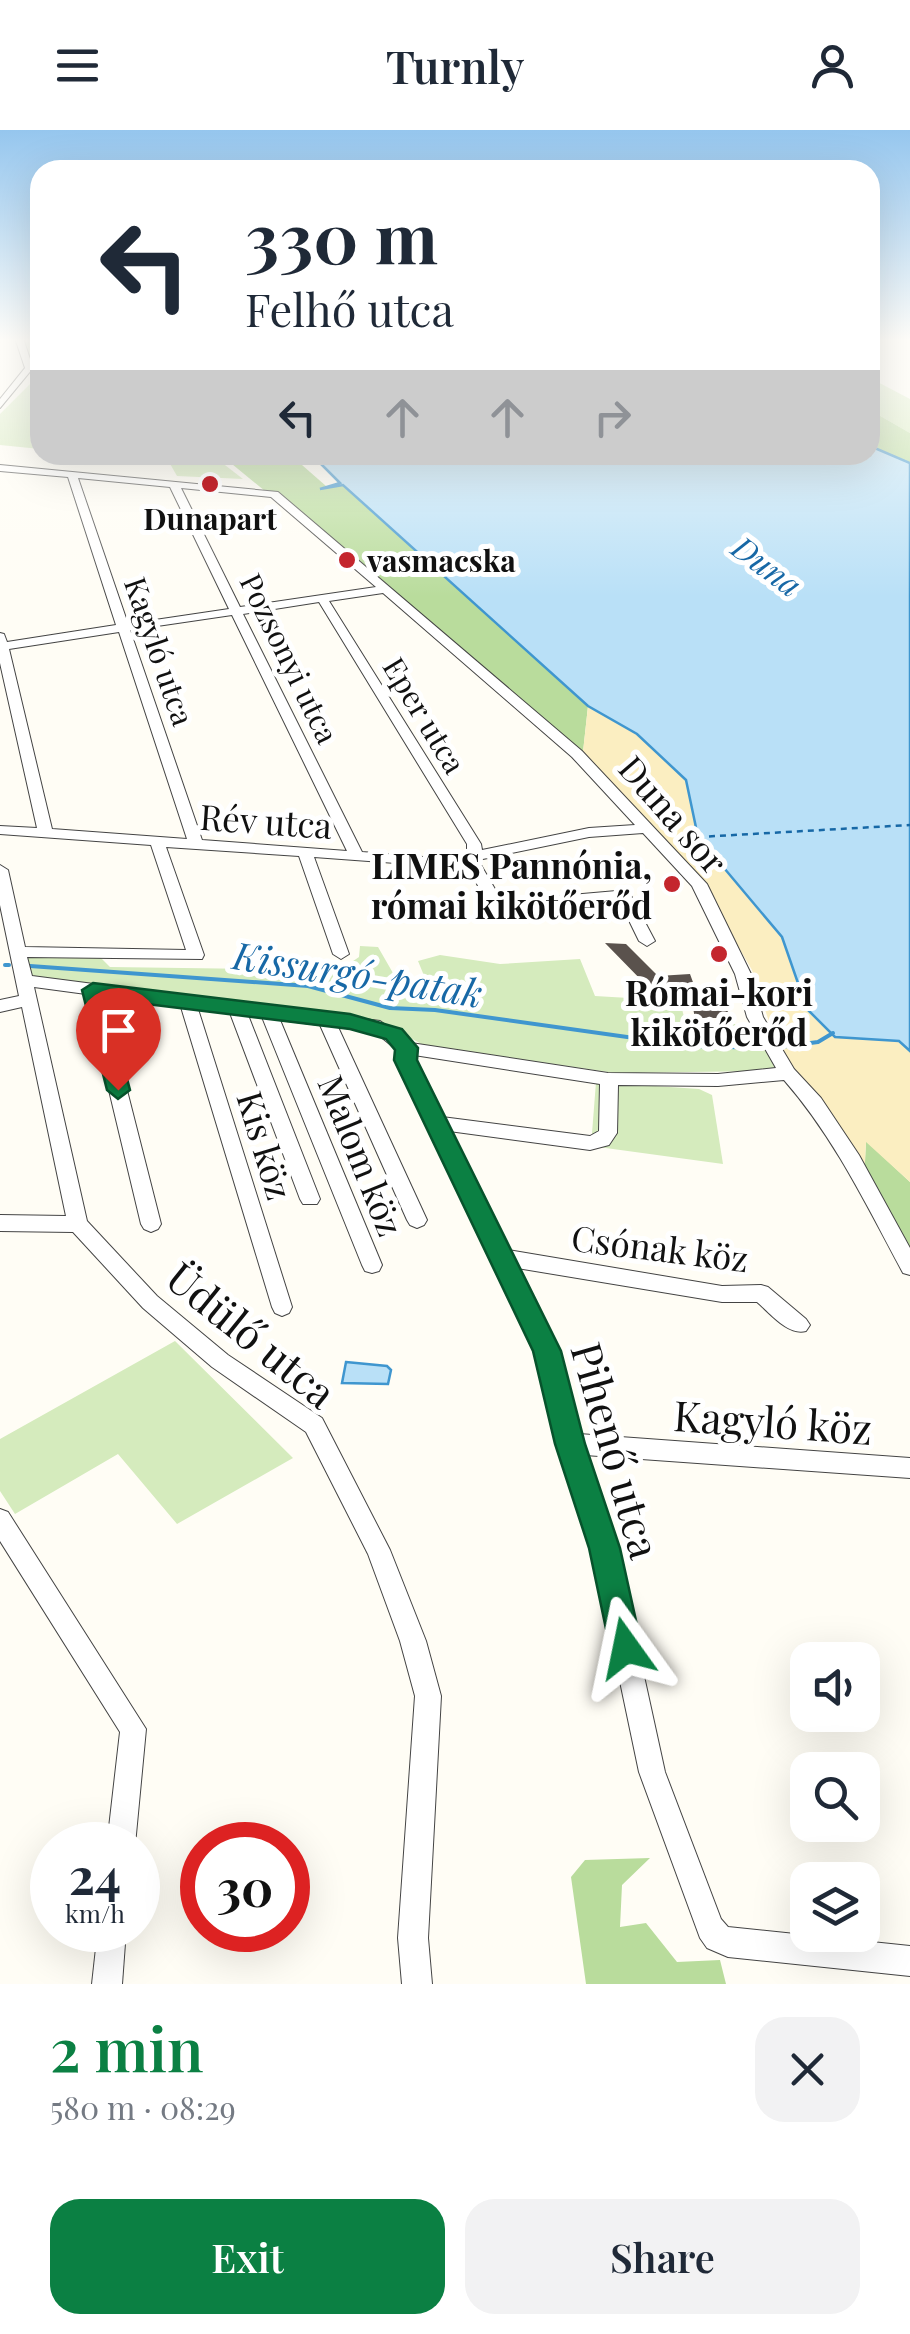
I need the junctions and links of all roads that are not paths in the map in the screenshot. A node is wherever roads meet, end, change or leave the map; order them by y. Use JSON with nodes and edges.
{"nodes":[{"id":1,"x":0,"y":468,"type":"edge"},
{"id":2,"x":72,"y":475,"type":"junction"},
{"id":3,"x":174,"y":485,"type":"junction"},
{"id":4,"x":385,"y":588,"type":"junction"},
{"id":5,"x":322,"y":598,"type":"junction"},
{"id":6,"x":237,"y":612,"type":"junction"},
{"id":7,"x":122,"y":629,"type":"junction"},
{"id":8,"x":1,"y":641,"type":"edge"},
{"id":9,"x":645,"y":829,"type":"junction"},
{"id":10,"x":0,"y":830,"type":"edge"},
{"id":11,"x":46,"y":834,"type":"junction"},
{"id":12,"x":158,"y":842,"type":"junction"},
{"id":13,"x":196,"y":844,"type":"junction"},
{"id":14,"x":305,"y":852,"type":"junction"},
{"id":15,"x":357,"y":856,"type":"junction"},
{"id":16,"x":470,"y":858,"type":"junction"},
{"id":17,"x":0,"y":870,"type":"edge"},
{"id":18,"x":647,"y":941,"type":"dead end"},
{"id":19,"x":20,"y":952,"type":"junction"},
{"id":20,"x":341,"y":954,"type":"dead end"},
{"id":21,"x":27,"y":990,"type":"junction"},
{"id":22,"x":93,"y":990,"type":"junction"},
{"id":23,"x":188,"y":1003,"type":"junction"},
{"id":24,"x":0,"y":1006,"type":"edge"},
{"id":25,"x":237,"y":1010,"type":"junction"},
{"id":26,"x":270,"y":1014,"type":"junction"},
{"id":27,"x":326,"y":1019,"type":"junction"},
{"id":28,"x":406,"y":1048,"type":"junction"},
{"id":29,"x":788,"y":1073,"type":"junction"},
{"id":30,"x":610,"y":1086,"type":"junction"},
{"id":31,"x":436,"y":1123,"type":"junction"},
{"id":32,"x":310,"y":1199,"type":"dead end"},
{"id":33,"x":416,"y":1220,"type":"dead end"},
{"id":34,"x":0,"y":1223,"type":"edge"},
{"id":35,"x":78,"y":1224,"type":"junction"},
{"id":36,"x":152,"y":1224,"type":"dead end"},
{"id":37,"x":500,"y":1257,"type":"junction"},
{"id":38,"x":372,"y":1265,"type":"dead end"},
{"id":39,"x":910,"y":1267,"type":"edge"},
{"id":40,"x":282,"y":1307,"type":"dead end"},
{"id":41,"x":798,"y":1325,"type":"dead end"},
{"id":42,"x":570,"y":1444,"type":"junction"},
{"id":43,"x":910,"y":1468,"type":"edge"},
{"id":44,"x":0,"y":1520,"type":"edge"},
{"id":45,"x":123,"y":1822,"type":"edge"},
{"id":46,"x":110,"y":1952,"type":"edge"},
{"id":47,"x":910,"y":1961,"type":"edge"},
{"id":48,"x":106,"y":1984,"type":"edge"},
{"id":49,"x":417,"y":1984,"type":"edge"}],
"edges":[{"from":1,"to":2,"type":"street"},
{"from":2,"to":3,"type":"street"},
{"from":2,"to":7,"type":"street","name":"Kagyló utca"},
{"from":3,"to":4,"type":"street","name":"Duna sor"},
{"from":3,"to":6,"type":"street","name":"Pozsonyi utca"},
{"from":4,"to":5,"type":"street"},
{"from":4,"to":9,"type":"street","name":"Duna sor"},
{"from":5,"to":6,"type":"street"},
{"from":5,"to":16,"type":"street","name":"Eper utca"},
{"from":6,"to":7,"type":"street"},
{"from":6,"to":15,"type":"street","name":"Pozsonyi utca"},
{"from":7,"to":8,"type":"street"},
{"from":7,"to":13,"type":"street","name":"Kagyló utca"},
{"from":8,"to":11,"type":"street"},
{"from":9,"to":16,"type":"street","name":"Rév utca"},
{"from":9,"to":29,"type":"street","name":"Duna sor"},
{"from":10,"to":11,"type":"street","name":"Rév utca"},
{"from":11,"to":12,"type":"street","name":"Rév utca"},
{"from":12,"to":13,"type":"street","name":"Rév utca"},
{"from":12,"to":19,"type":"street"},
{"from":13,"to":14,"type":"street","name":"Rév utca"},
{"from":14,"to":15,"type":"street","name":"Rév utca"},
{"from":14,"to":20,"type":"street"},
{"from":15,"to":16,"type":"street","name":"Rév utca"},
{"from":16,"to":18,"type":"street","name":"Eper utca"},
{"from":17,"to":19,"type":"street"},
{"from":19,"to":21,"type":"street"},
{"from":21,"to":22,"type":"street"},
{"from":21,"to":24,"type":"street"},
{"from":21,"to":35,"type":"street"},
{"from":22,"to":23,"type":"street"},
{"from":22,"to":36,"type":"street"},
{"from":23,"to":25,"type":"street"},
{"from":23,"to":40,"type":"street","name":"Kis köz"},
{"from":25,"to":26,"type":"street"},
{"from":25,"to":32,"type":"street"},
{"from":26,"to":27,"type":"street"},
{"from":26,"to":38,"type":"street","name":"Malom köz"},
{"from":27,"to":28,"type":"street"},
{"from":27,"to":33,"type":"street"},
{"from":28,"to":30,"type":"street"},
{"from":28,"to":31,"type":"street","name":"Pihenő utca"},
{"from":29,"to":30,"type":"street"},
{"from":29,"to":39,"type":"street","name":"Duna sor"},
{"from":30,"to":31,"type":"street"},
{"from":31,"to":37,"type":"street","name":"Pihenő utca"},
{"from":34,"to":35,"type":"street"},
{"from":35,"to":49,"type":"street","name":"Üdülő utca"},
{"from":37,"to":41,"type":"street","name":"Csónak köz"},
{"from":37,"to":42,"type":"street","name":"Pihenő utca"},
{"from":42,"to":43,"type":"street","name":"Kagyló köz"},
{"from":42,"to":47,"type":"street","name":"Pihenő utca"},
{"from":44,"to":45,"type":"street"},
{"from":46,"to":48,"type":"street"}]}
